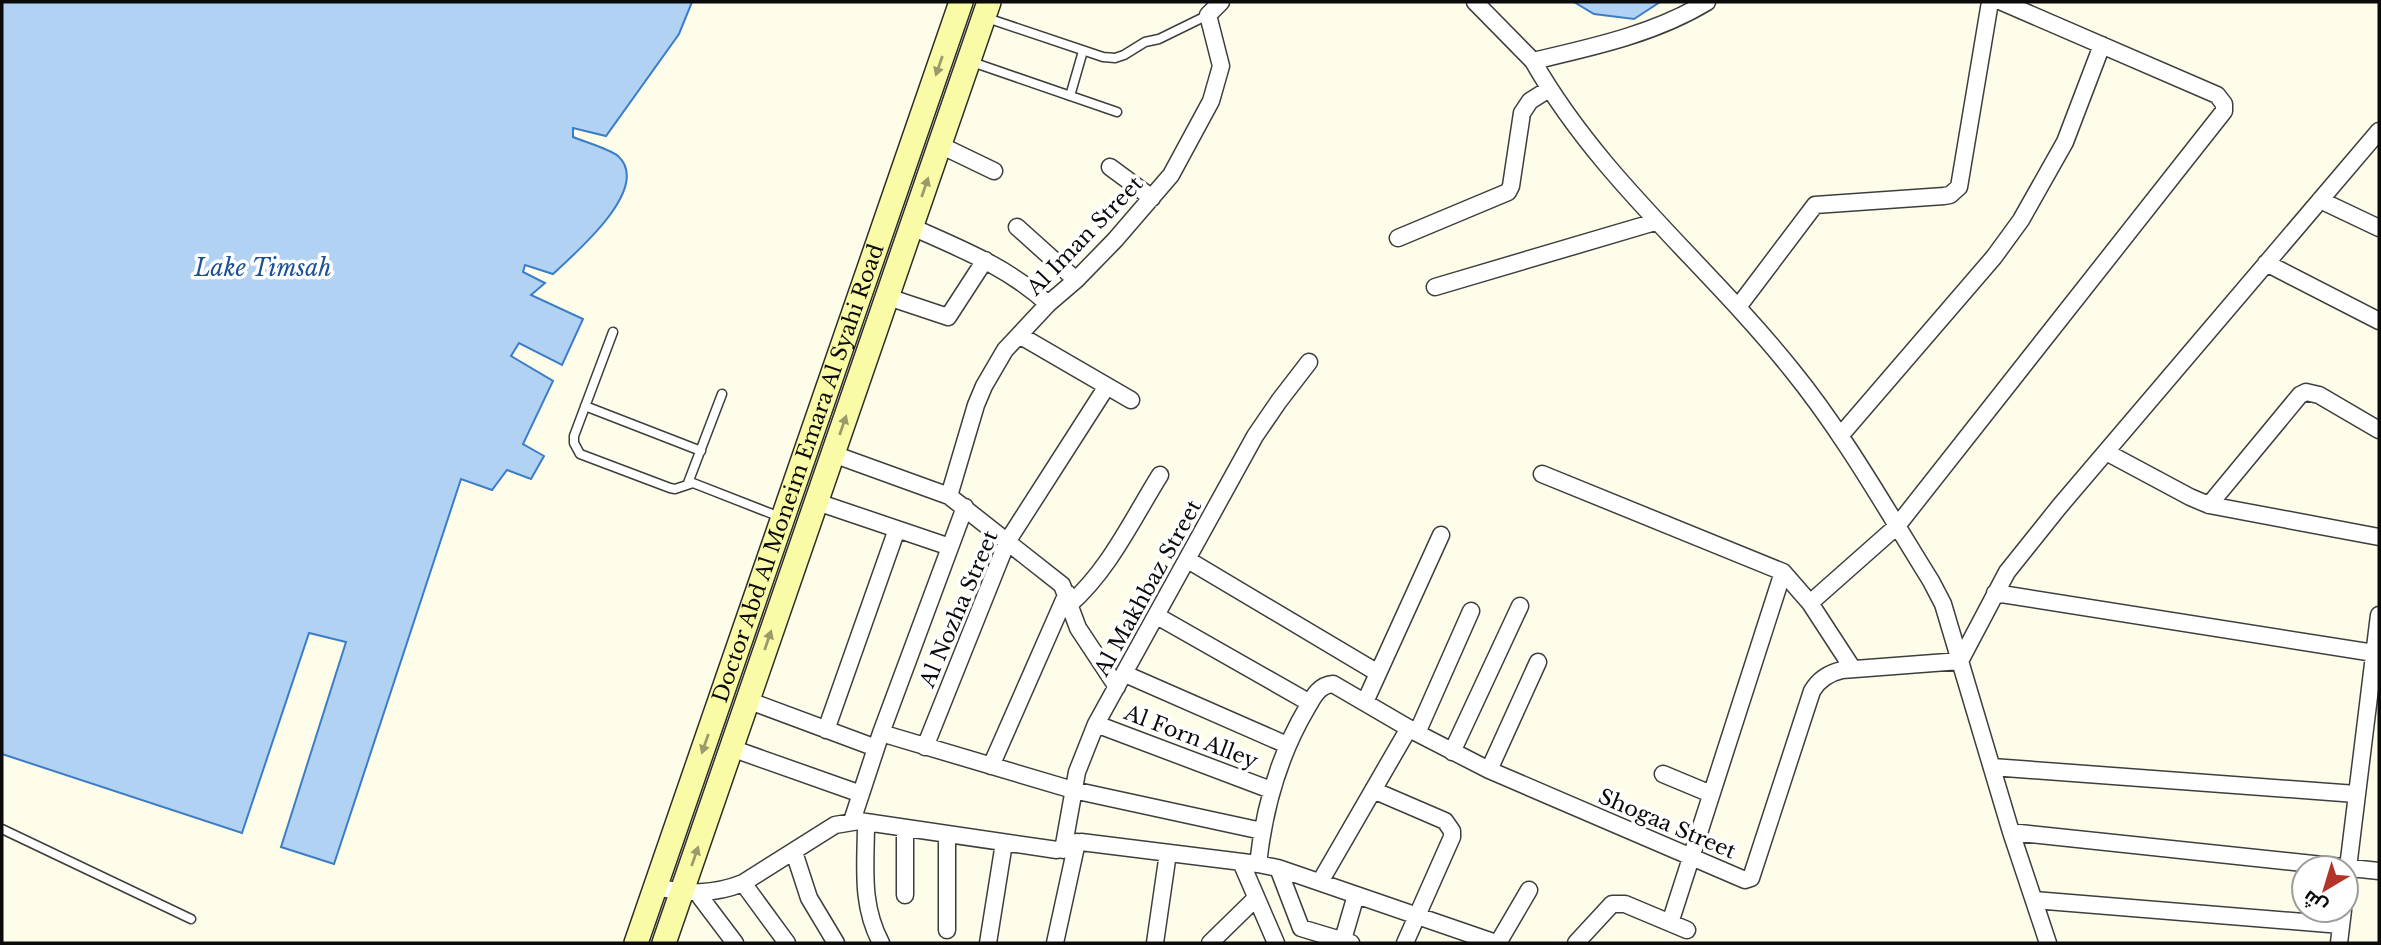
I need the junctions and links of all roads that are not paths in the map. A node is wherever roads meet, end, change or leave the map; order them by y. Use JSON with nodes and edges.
{"nodes":[{"id":1,"x":961,"y":2,"type":"edge"},
{"id":2,"x":1221,"y":2,"type":"edge"},
{"id":3,"x":1475,"y":2,"type":"edge"},
{"id":4,"x":1707,"y":2,"type":"edge"},
{"id":5,"x":1990,"y":2,"type":"edge"},
{"id":6,"x":2002,"y":2,"type":"edge"},
{"id":7,"x":987,"y":9,"type":"edge"},
{"id":8,"x":1209,"y":15,"type":"junction"},
{"id":9,"x":2102,"y":45,"type":"junction"},
{"id":10,"x":1083,"y":51,"type":"junction"},
{"id":11,"x":969,"y":61,"type":"junction"},
{"id":12,"x":1533,"y":61,"type":"junction"},
{"id":13,"x":1549,"y":89,"type":"junction"},
{"id":14,"x":1070,"y":96,"type":"junction"},
{"id":15,"x":1117,"y":112,"type":"dead end"},
{"id":16,"x":2378,"y":136,"type":"edge"},
{"id":17,"x":940,"y":145,"type":"junction"},
{"id":18,"x":1110,"y":167,"type":"dead end"},
{"id":19,"x":994,"y":171,"type":"dead end"},
{"id":20,"x":1152,"y":198,"type":"junction"},
{"id":21,"x":2319,"y":200,"type":"junction"},
{"id":22,"x":1655,"y":222,"type":"junction"},
{"id":23,"x":912,"y":227,"type":"junction"},
{"id":24,"x":1017,"y":227,"type":"dead end"},
{"id":25,"x":2379,"y":228,"type":"edge"},
{"id":26,"x":1398,"y":238,"type":"dead end"},
{"id":27,"x":985,"y":260,"type":"junction"},
{"id":28,"x":2266,"y":263,"type":"junction"},
{"id":29,"x":1076,"y":280,"type":"junction"},
{"id":30,"x":1435,"y":287,"type":"dead end"},
{"id":31,"x":887,"y":296,"type":"junction"},
{"id":32,"x":1048,"y":304,"type":"junction"},
{"id":33,"x":1738,"y":307,"type":"junction"},
{"id":34,"x":2379,"y":321,"type":"edge"},
{"id":35,"x":613,"y":332,"type":"dead end"},
{"id":36,"x":1018,"y":335,"type":"junction"},
{"id":37,"x":1309,"y":362,"type":"dead end"},
{"id":38,"x":1107,"y":386,"type":"junction"},
{"id":39,"x":722,"y":394,"type":"dead end"},
{"id":40,"x":1131,"y":400,"type":"dead end"},
{"id":41,"x":585,"y":406,"type":"junction"},
{"id":42,"x":2379,"y":430,"type":"edge"},
{"id":43,"x":1840,"y":436,"type":"junction"},
{"id":44,"x":701,"y":451,"type":"junction"},
{"id":45,"x":2106,"y":452,"type":"junction"},
{"id":46,"x":833,"y":454,"type":"junction"},
{"id":47,"x":1542,"y":474,"type":"dead end"},
{"id":48,"x":1160,"y":475,"type":"dead end"},
{"id":49,"x":688,"y":483,"type":"junction"},
{"id":50,"x":949,"y":496,"type":"junction"},
{"id":51,"x":817,"y":502,"type":"junction"},
{"id":52,"x":2209,"y":505,"type":"junction"},
{"id":53,"x":965,"y":508,"type":"junction"},
{"id":54,"x":783,"y":518,"type":"junction"},
{"id":55,"x":1897,"y":526,"type":"junction"},
{"id":56,"x":897,"y":529,"type":"junction"},
{"id":57,"x":1441,"y":535,"type":"dead end"},
{"id":58,"x":2379,"y":537,"type":"edge"},
{"id":59,"x":1007,"y":542,"type":"junction"},
{"id":60,"x":950,"y":547,"type":"junction"},
{"id":61,"x":1188,"y":560,"type":"junction"},
{"id":62,"x":1783,"y":572,"type":"junction"},
{"id":63,"x":1995,"y":593,"type":"junction"},
{"id":64,"x":1068,"y":599,"type":"junction"},
{"id":65,"x":1810,"y":603,"type":"junction"},
{"id":66,"x":1520,"y":606,"type":"dead end"},
{"id":67,"x":1471,"y":611,"type":"dead end"},
{"id":68,"x":2379,"y":615,"type":"edge"},
{"id":69,"x":1157,"y":616,"type":"junction"},
{"id":70,"x":2374,"y":653,"type":"junction"},
{"id":71,"x":1959,"y":661,"type":"junction"},
{"id":72,"x":1538,"y":662,"type":"dead end"},
{"id":73,"x":1853,"y":669,"type":"junction"},
{"id":74,"x":1378,"y":673,"type":"junction"},
{"id":75,"x":2375,"y":677,"type":"edge"},
{"id":76,"x":1121,"y":681,"type":"junction"},
{"id":77,"x":747,"y":700,"type":"junction"},
{"id":78,"x":1365,"y":702,"type":"junction"},
{"id":79,"x":1310,"y":703,"type":"junction"},
{"id":80,"x":1096,"y":724,"type":"junction"},
{"id":81,"x":826,"y":730,"type":"junction"},
{"id":82,"x":1413,"y":731,"type":"junction"},
{"id":83,"x":878,"y":741,"type":"junction"},
{"id":84,"x":1287,"y":745,"type":"junction"},
{"id":85,"x":925,"y":747,"type":"junction"},
{"id":86,"x":731,"y":748,"type":"junction"},
{"id":87,"x":1452,"y":752,"type":"junction"},
{"id":88,"x":991,"y":766,"type":"junction"},
{"id":89,"x":1992,"y":767,"type":"junction"},
{"id":90,"x":1489,"y":770,"type":"junction"},
{"id":91,"x":1663,"y":774,"type":"dead end"},
{"id":92,"x":1073,"y":790,"type":"junction"},
{"id":93,"x":1271,"y":790,"type":"junction"},
{"id":94,"x":1373,"y":790,"type":"junction"},
{"id":95,"x":861,"y":794,"type":"junction"},
{"id":96,"x":1712,"y":794,"type":"junction"},
{"id":97,"x":2356,"y":794,"type":"junction"},
{"id":98,"x":859,"y":822,"type":"junction"},
{"id":99,"x":905,"y":828,"type":"junction"},
{"id":100,"x":2,"y":829,"type":"edge"},
{"id":101,"x":1262,"y":831,"type":"junction"},
{"id":102,"x":2011,"y":832,"type":"junction"},
{"id":103,"x":947,"y":834,"type":"junction"},
{"id":104,"x":1004,"y":842,"type":"junction"},
{"id":105,"x":1070,"y":846,"type":"junction"},
{"id":106,"x":794,"y":852,"type":"junction"},
{"id":107,"x":1168,"y":853,"type":"junction"},
{"id":108,"x":2349,"y":854,"type":"edge"},
{"id":109,"x":1691,"y":857,"type":"junction"},
{"id":110,"x":1241,"y":862,"type":"junction"},
{"id":111,"x":1258,"y":864,"type":"junction"},
{"id":112,"x":1278,"y":868,"type":"junction"},
{"id":113,"x":2290,"y":869,"type":"edge"},
{"id":114,"x":2379,"y":871,"type":"edge"},
{"id":115,"x":2360,"y":874,"type":"edge"},
{"id":116,"x":1320,"y":882,"type":"junction"},
{"id":117,"x":743,"y":883,"type":"junction"},
{"id":118,"x":656,"y":887,"type":"junction"},
{"id":119,"x":1529,"y":890,"type":"dead end"},
{"id":120,"x":690,"y":894,"type":"junction"},
{"id":121,"x":905,"y":895,"type":"dead end"},
{"id":122,"x":1356,"y":895,"type":"junction"},
{"id":123,"x":1256,"y":898,"type":"junction"},
{"id":124,"x":2034,"y":900,"type":"junction"},
{"id":125,"x":2290,"y":914,"type":"edge"},
{"id":126,"x":1415,"y":915,"type":"junction"},
{"id":127,"x":191,"y":919,"type":"dead end"},
{"id":128,"x":1670,"y":923,"type":"junction"},
{"id":129,"x":2341,"y":924,"type":"edge"},
{"id":130,"x":947,"y":930,"type":"dead end"},
{"id":131,"x":1687,"y":930,"type":"dead end"},
{"id":132,"x":1345,"y":942,"type":"edge"},
{"id":133,"x":636,"y":943,"type":"edge"},
{"id":134,"x":664,"y":943,"type":"edge"},
{"id":135,"x":735,"y":943,"type":"edge"},
{"id":136,"x":787,"y":943,"type":"edge"},
{"id":137,"x":836,"y":943,"type":"edge"},
{"id":138,"x":881,"y":943,"type":"edge"},
{"id":139,"x":988,"y":943,"type":"edge"},
{"id":140,"x":1055,"y":943,"type":"edge"},
{"id":141,"x":1155,"y":943,"type":"edge"},
{"id":142,"x":1210,"y":943,"type":"edge"},
{"id":143,"x":1276,"y":943,"type":"edge"},
{"id":144,"x":1405,"y":943,"type":"edge"},
{"id":145,"x":1497,"y":943,"type":"edge"},
{"id":146,"x":1576,"y":943,"type":"edge"},
{"id":147,"x":2048,"y":943,"type":"edge"},
{"id":148,"x":2339,"y":943,"type":"edge"}],
"edges":[{"from":1,"to":54,"type":"main road","name":"Doctor Abd Al Moneim Emara Al Syahi Road","one_way":true},
{"from":2,"to":8,"type":"street"},
{"from":3,"to":12,"type":"street"},
{"from":4,"to":12,"type":"street"},
{"from":5,"to":33,"type":"street"},
{"from":6,"to":9,"type":"street"},
{"from":7,"to":10,"type":"lane"},
{"from":7,"to":11,"type":"main road","name":"Doctor Abd Al Moneim Emara Al Syahi Road"},
{"from":8,"to":10,"type":"lane"},
{"from":8,"to":20,"type":"street","name":"Al Iman Street"},
{"from":9,"to":43,"type":"street"},
{"from":9,"to":55,"type":"street"},
{"from":10,"to":14,"type":"lane"},
{"from":11,"to":14,"type":"lane"},
{"from":11,"to":17,"type":"main road","name":"Doctor Abd Al Moneim Emara Al Syahi Road"},
{"from":12,"to":13,"type":"street"},
{"from":13,"to":22,"type":"street"},
{"from":13,"to":26,"type":"street"},
{"from":14,"to":15,"type":"lane"},
{"from":16,"to":21,"type":"street"},
{"from":17,"to":19,"type":"street"},
{"from":23,"to":17,"type":"main road","name":"Doctor Abd Al Moneim Emara Al Syahi Road","one_way":true},
{"from":18,"to":20,"type":"street"},
{"from":20,"to":29,"type":"street","name":"Al Iman Street"},
{"from":21,"to":25,"type":"street"},
{"from":21,"to":28,"type":"street"},
{"from":22,"to":30,"type":"street"},
{"from":22,"to":33,"type":"street"},
{"from":23,"to":27,"type":"street"},
{"from":23,"to":31,"type":"main road","name":"Doctor Abd Al Moneim Emara Al Syahi Road"},
{"from":24,"to":29,"type":"street"},
{"from":27,"to":31,"type":"street"},
{"from":27,"to":32,"type":"street"},
{"from":28,"to":34,"type":"street"},
{"from":28,"to":45,"type":"street"},
{"from":29,"to":32,"type":"street","name":"Al Iman Street"},
{"from":46,"to":31,"type":"main road","name":"Doctor Abd Al Moneim Emara Al Syahi Road","one_way":true},
{"from":32,"to":36,"type":"street","name":"Al Iman Street"},
{"from":33,"to":43,"type":"street"},
{"from":35,"to":41,"type":"lane"},
{"from":36,"to":38,"type":"street"},
{"from":36,"to":50,"type":"street","name":"Al Iman Street"},
{"from":37,"to":61,"type":"street","name":"Al Makhbaz Street"},
{"from":38,"to":40,"type":"street"},
{"from":38,"to":59,"type":"street","name":"Al Nozha Street"},
{"from":39,"to":44,"type":"lane"},
{"from":41,"to":44,"type":"lane"},
{"from":41,"to":49,"type":"lane"},
{"from":42,"to":52,"type":"street"},
{"from":43,"to":55,"type":"street"},
{"from":44,"to":49,"type":"lane"},
{"from":45,"to":52,"type":"street"},
{"from":45,"to":63,"type":"street"},
{"from":46,"to":50,"type":"street"},
{"from":46,"to":51,"type":"main road","name":"Doctor Abd Al Moneim Emara Al Syahi Road"},
{"from":47,"to":62,"type":"street"},
{"from":48,"to":64,"type":"street"},
{"from":49,"to":54,"type":"lane"},
{"from":50,"to":53,"type":"street"},
{"from":51,"to":56,"type":"street"},
{"from":77,"to":51,"type":"main road","name":"Doctor Abd Al Moneim Emara Al Syahi Road","one_way":true},
{"from":52,"to":58,"type":"street"},
{"from":53,"to":59,"type":"street"},
{"from":53,"to":60,"type":"street"},
{"from":54,"to":118,"type":"main road","name":"Doctor Abd Al Moneim Emara Al Syahi Road","one_way":true},
{"from":55,"to":65,"type":"street"},
{"from":55,"to":71,"type":"street"},
{"from":56,"to":60,"type":"street"},
{"from":56,"to":81,"type":"street"},
{"from":57,"to":74,"type":"street"},
{"from":59,"to":64,"type":"street"},
{"from":59,"to":85,"type":"street","name":"Al Nozha Street"},
{"from":60,"to":83,"type":"street"},
{"from":61,"to":69,"type":"street","name":"Al Makhbaz Street"},
{"from":61,"to":74,"type":"street"},
{"from":62,"to":65,"type":"street"},
{"from":62,"to":96,"type":"street"},
{"from":63,"to":70,"type":"street"},
{"from":63,"to":71,"type":"street"},
{"from":64,"to":76,"type":"street"},
{"from":64,"to":88,"type":"street"},
{"from":65,"to":73,"type":"street"},
{"from":66,"to":87,"type":"street"},
{"from":67,"to":82,"type":"street"},
{"from":68,"to":70,"type":"street"},
{"from":69,"to":76,"type":"street","name":"Al Makhbaz Street"},
{"from":69,"to":79,"type":"street"},
{"from":70,"to":75,"type":"street"},
{"from":71,"to":73,"type":"street","name":"Shogaa Street"},
{"from":71,"to":89,"type":"street"},
{"from":72,"to":90,"type":"street"},
{"from":73,"to":109,"type":"street","name":"Shogaa Street"},
{"from":74,"to":78,"type":"street"},
{"from":75,"to":97,"type":"street"},
{"from":76,"to":80,"type":"street","name":"Al Makhbaz Street"},
{"from":76,"to":84,"type":"street"},
{"from":77,"to":81,"type":"street"},
{"from":77,"to":86,"type":"main road","name":"Doctor Abd Al Moneim Emara Al Syahi Road"},
{"from":78,"to":79,"type":"street","name":"Shogaa Street"},
{"from":78,"to":82,"type":"street","name":"Shogaa Street"},
{"from":79,"to":84,"type":"street"},
{"from":80,"to":92,"type":"street","name":"Al Makhbaz Street"},
{"from":80,"to":93,"type":"street","name":"Al Forn Alley"},
{"from":81,"to":83,"type":"street"},
{"from":82,"to":87,"type":"street","name":"Shogaa Street"},
{"from":82,"to":94,"type":"street"},
{"from":83,"to":85,"type":"street"},
{"from":83,"to":95,"type":"street"},
{"from":84,"to":93,"type":"street"},
{"from":85,"to":88,"type":"street"},
{"from":86,"to":95,"type":"street"},
{"from":120,"to":86,"type":"main road","name":"Doctor Abd Al Moneim Emara Al Syahi Road","one_way":true},
{"from":87,"to":90,"type":"street","name":"Shogaa Street"},
{"from":88,"to":92,"type":"street"},
{"from":89,"to":97,"type":"street"},
{"from":89,"to":102,"type":"street"},
{"from":90,"to":109,"type":"street","name":"Shogaa Street"},
{"from":91,"to":96,"type":"street"},
{"from":92,"to":101,"type":"street"},
{"from":92,"to":105,"type":"street","name":"Al Makhbaz Street"},
{"from":93,"to":101,"type":"street"},
{"from":94,"to":116,"type":"street"},
{"from":94,"to":126,"type":"street"},
{"from":95,"to":98,"type":"street"},
{"from":96,"to":109,"type":"street"},
{"from":97,"to":108,"type":"street"},
{"from":98,"to":99,"type":"street"},
{"from":98,"to":106,"type":"street"},
{"from":98,"to":138,"type":"street"},
{"from":99,"to":103,"type":"street"},
{"from":99,"to":121,"type":"street"},
{"from":100,"to":127,"type":"lane"},
{"from":101,"to":111,"type":"street"},
{"from":102,"to":113,"type":"street"},
{"from":102,"to":124,"type":"street"},
{"from":103,"to":104,"type":"street"},
{"from":103,"to":130,"type":"street"},
{"from":104,"to":105,"type":"street"},
{"from":104,"to":139,"type":"street"},
{"from":105,"to":107,"type":"street"},
{"from":105,"to":140,"type":"street","name":"Al Makhbaz Street"},
{"from":106,"to":117,"type":"street"},
{"from":106,"to":137,"type":"street"},
{"from":107,"to":110,"type":"street"},
{"from":107,"to":141,"type":"street"},
{"from":109,"to":128,"type":"street"},
{"from":110,"to":111,"type":"street"},
{"from":110,"to":123,"type":"street"},
{"from":111,"to":112,"type":"street"},
{"from":112,"to":116,"type":"street"},
{"from":112,"to":132,"type":"street"},
{"from":114,"to":115,"type":"street"},
{"from":116,"to":122,"type":"street"},
{"from":117,"to":120,"type":"street"},
{"from":117,"to":136,"type":"street"},
{"from":118,"to":120,"type":"street"},
{"from":118,"to":133,"type":"main road","name":"Doctor Abd Al Moneim Emara Al Syahi Road"},
{"from":119,"to":145,"type":"street"},
{"from":120,"to":134,"type":"main road","name":"Doctor Abd Al Moneim Emara Al Syahi Road"},
{"from":120,"to":135,"type":"street"},
{"from":122,"to":126,"type":"street"},
{"from":122,"to":132,"type":"street"},
{"from":123,"to":142,"type":"street"},
{"from":123,"to":143,"type":"street"},
{"from":124,"to":125,"type":"street"},
{"from":124,"to":147,"type":"street"},
{"from":126,"to":144,"type":"street"},
{"from":126,"to":145,"type":"street"},
{"from":128,"to":131,"type":"street"},
{"from":128,"to":146,"type":"street"},
{"from":129,"to":148,"type":"street"}]}
